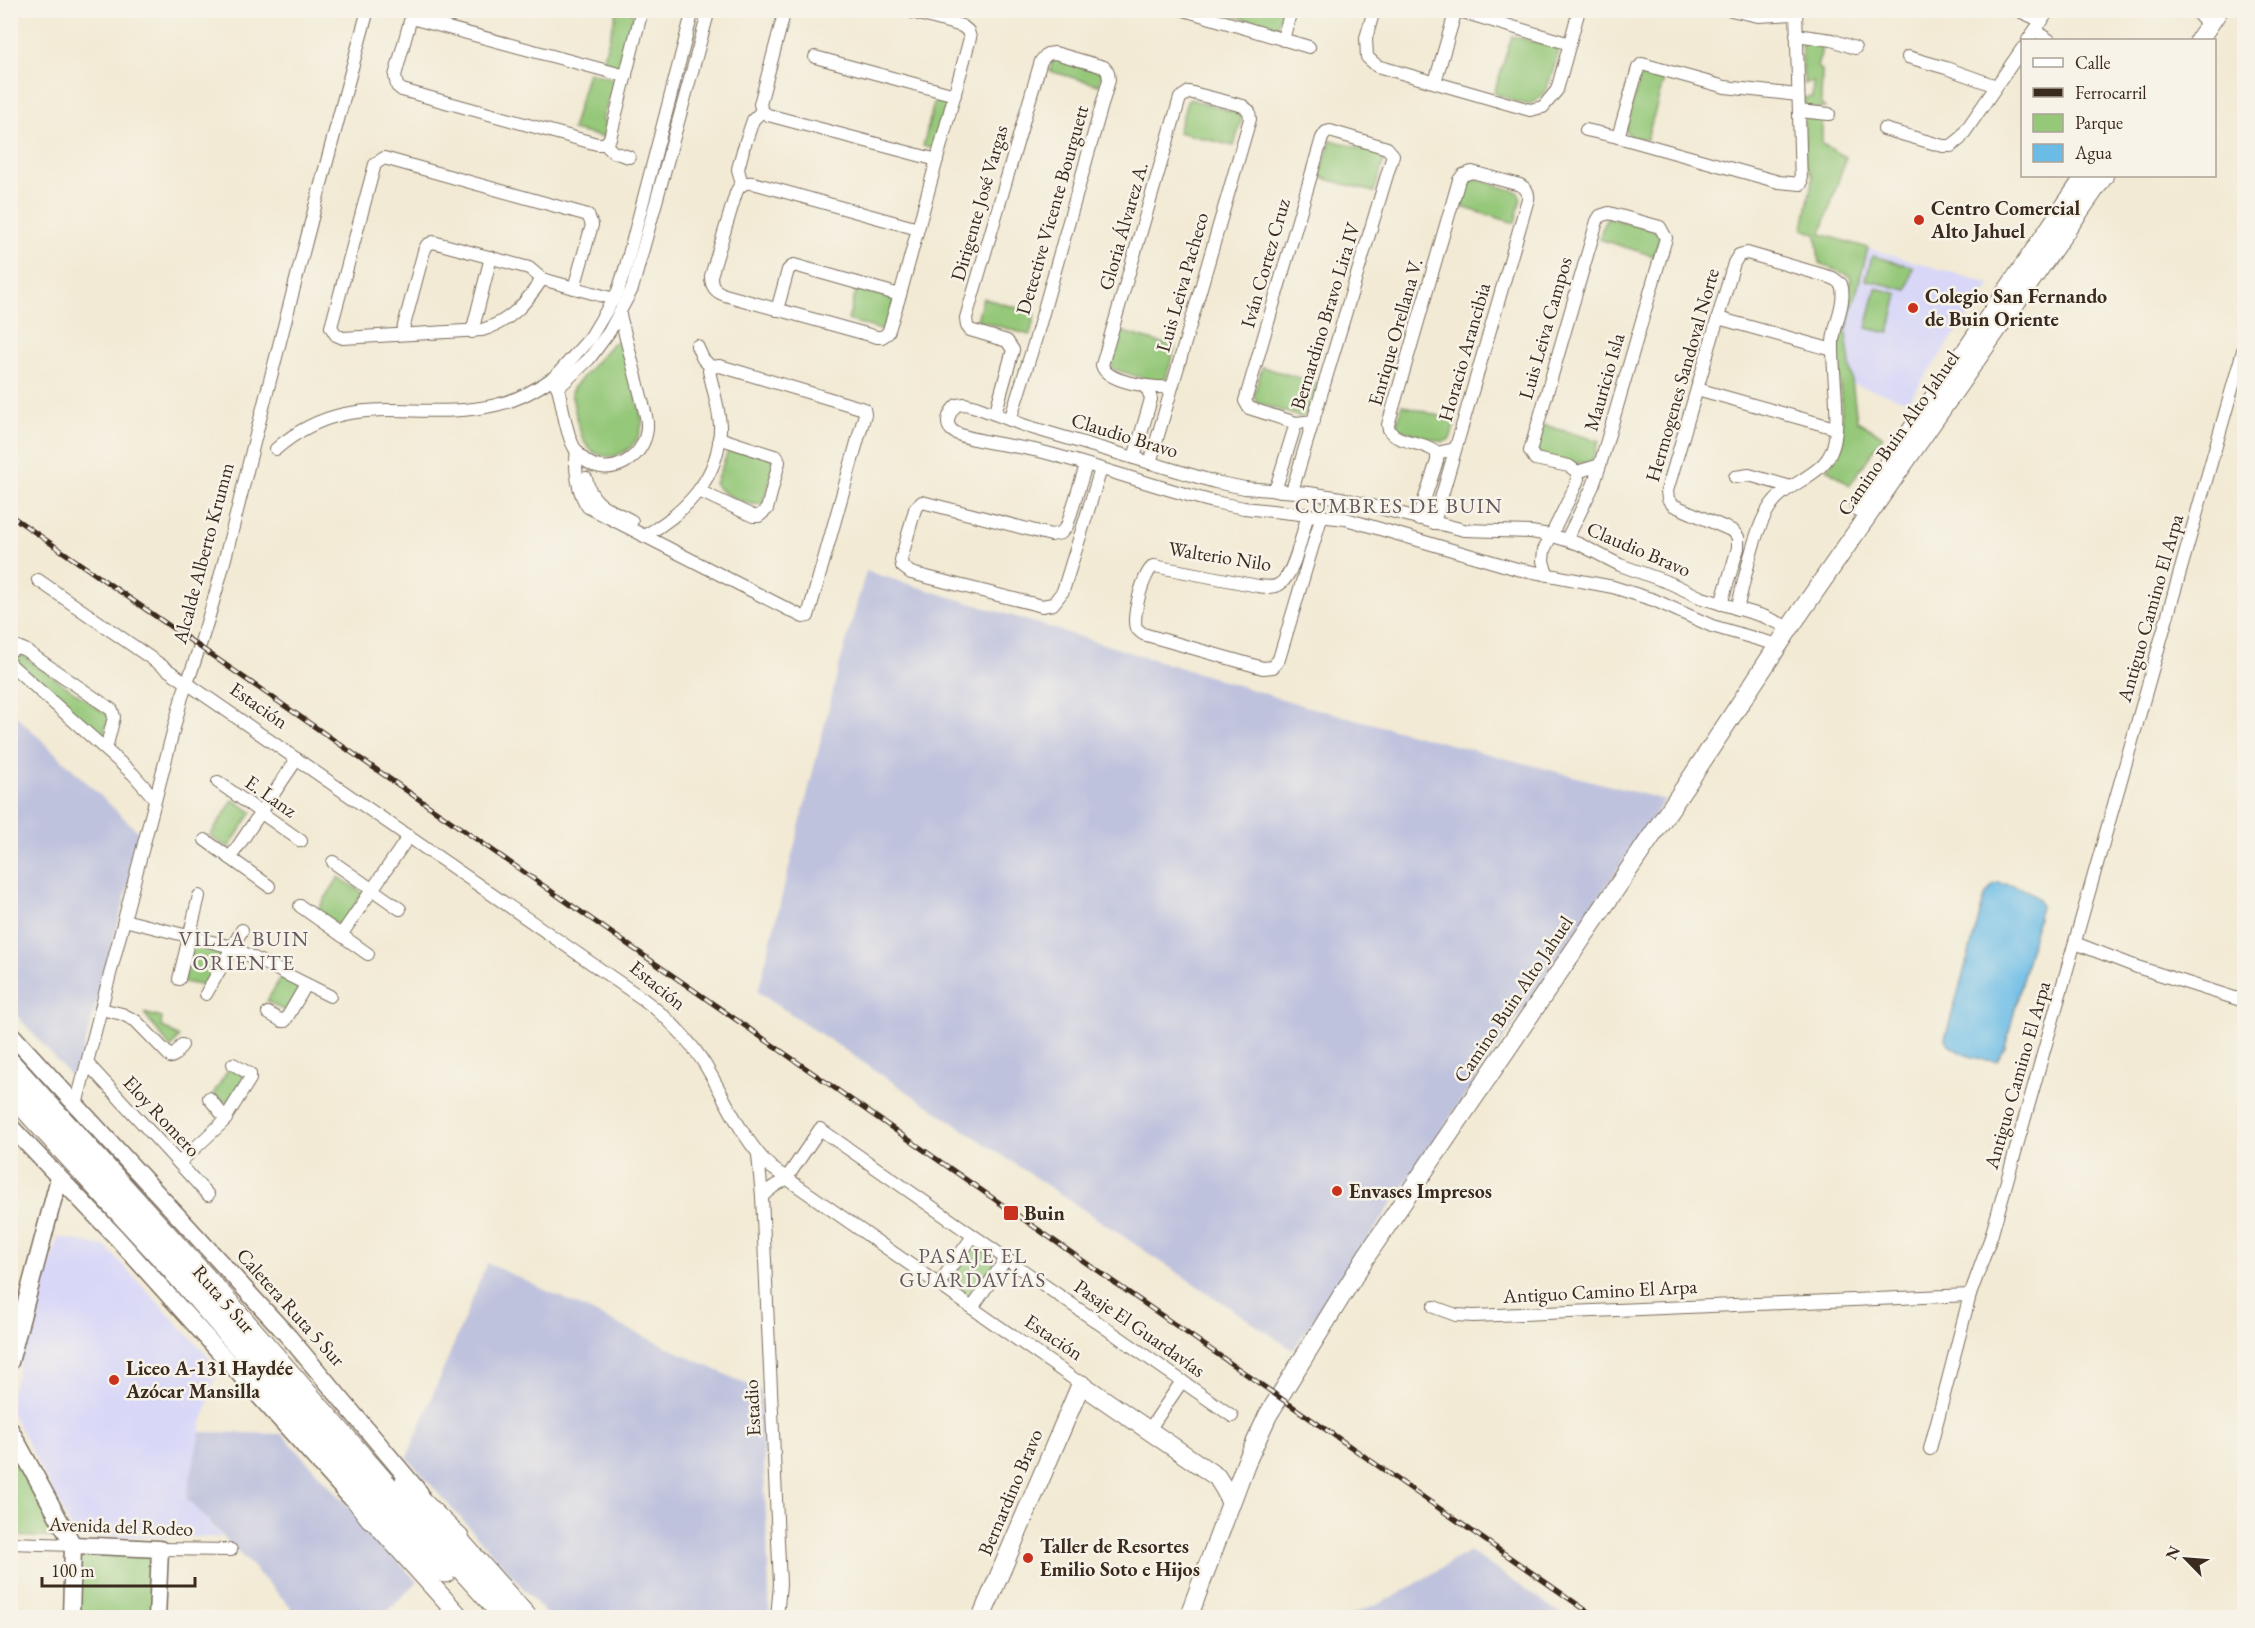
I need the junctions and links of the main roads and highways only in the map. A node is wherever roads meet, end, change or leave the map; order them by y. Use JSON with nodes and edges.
{"nodes":[{"id":1,"x":2219,"y":10,"type":"edge"},
{"id":2,"x":2204,"y":33,"type":"edge"},
{"id":3,"x":2084,"y":177,"type":"edge"},
{"id":4,"x":2103,"y":177,"type":"edge"},
{"id":5,"x":1790,"y":628,"type":"junction"},
{"id":6,"x":10,"y":1033,"type":"edge"},
{"id":7,"x":10,"y":1063,"type":"edge"},
{"id":8,"x":10,"y":1092,"type":"edge"},
{"id":9,"x":10,"y":1126,"type":"edge"},
{"id":10,"x":59,"y":1178,"type":"junction"},
{"id":11,"x":244,"y":1352,"type":"junction"},
{"id":12,"x":10,"y":1362,"type":"edge"},
{"id":13,"x":1081,"y":1384,"type":"joint"},
{"id":14,"x":313,"y":1401,"type":"junction"},
{"id":15,"x":10,"y":1430,"type":"edge"},
{"id":16,"x":1246,"y":1463,"type":"junction"},
{"id":17,"x":1205,"y":1468,"type":"junction"},
{"id":18,"x":1231,"y":1504,"type":"junction"},
{"id":19,"x":371,"y":1518,"type":"junction"},
{"id":20,"x":459,"y":1539,"type":"junction"},
{"id":21,"x":73,"y":1545,"type":"junction"},
{"id":22,"x":71,"y":1617,"type":"edge"},
{"id":23,"x":157,"y":1617,"type":"edge"},
{"id":24,"x":461,"y":1617,"type":"edge"},
{"id":25,"x":487,"y":1617,"type":"edge"},
{"id":26,"x":506,"y":1617,"type":"edge"},
{"id":27,"x":529,"y":1617,"type":"edge"},
{"id":28,"x":981,"y":1617,"type":"edge"},
{"id":29,"x":1188,"y":1617,"type":"edge"}],
"edges":[{"from":1,"to":2,"type":"main road"},
{"from":3,"to":5,"type":"main road","name":"Camino Buin Alto Jahuel"},
{"from":4,"to":5,"type":"main road","name":"Camino Buin Alto Jahuel"},
{"from":5,"to":16,"type":"main road","name":"Camino Buin Alto Jahuel"},
{"from":6,"to":20,"type":"main road","name":"Caletera Ruta 5 Sur"},
{"from":7,"to":14,"type":"highway","name":"Ruta 5 Sur"},
{"from":8,"to":11,"type":"highway","name":"Ruta 5 Sur"},
{"from":9,"to":10,"type":"main road"},
{"from":10,"to":12,"type":"main road"},
{"from":10,"to":19,"type":"main road"},
{"from":11,"to":19,"type":"highway"},
{"from":11,"to":25,"type":"highway","name":"Ruta 5 Sur"},
{"from":13,"to":17,"type":"main road","name":"Estación"},
{"from":13,"to":28,"type":"main road","name":"Bernardino Bravo"},
{"from":14,"to":20,"type":"highway"},
{"from":14,"to":26,"type":"highway","name":"Ruta 5 Sur"},
{"from":15,"to":21,"type":"main road"},
{"from":16,"to":17,"type":"main road"},
{"from":16,"to":18,"type":"main road","name":"Camino Buin Alto Jahuel"},
{"from":17,"to":18,"type":"main road","name":"Estación"},
{"from":18,"to":29,"type":"main road","name":"Camino Buin Alto Jahuel"},
{"from":19,"to":24,"type":"main road"},
{"from":20,"to":27,"type":"main road","name":"Caletera Ruta 5 Sur"},
{"from":21,"to":22,"type":"main road"},
{"from":21,"to":23,"type":"main road","name":"Avenida del Rodeo"}]}
